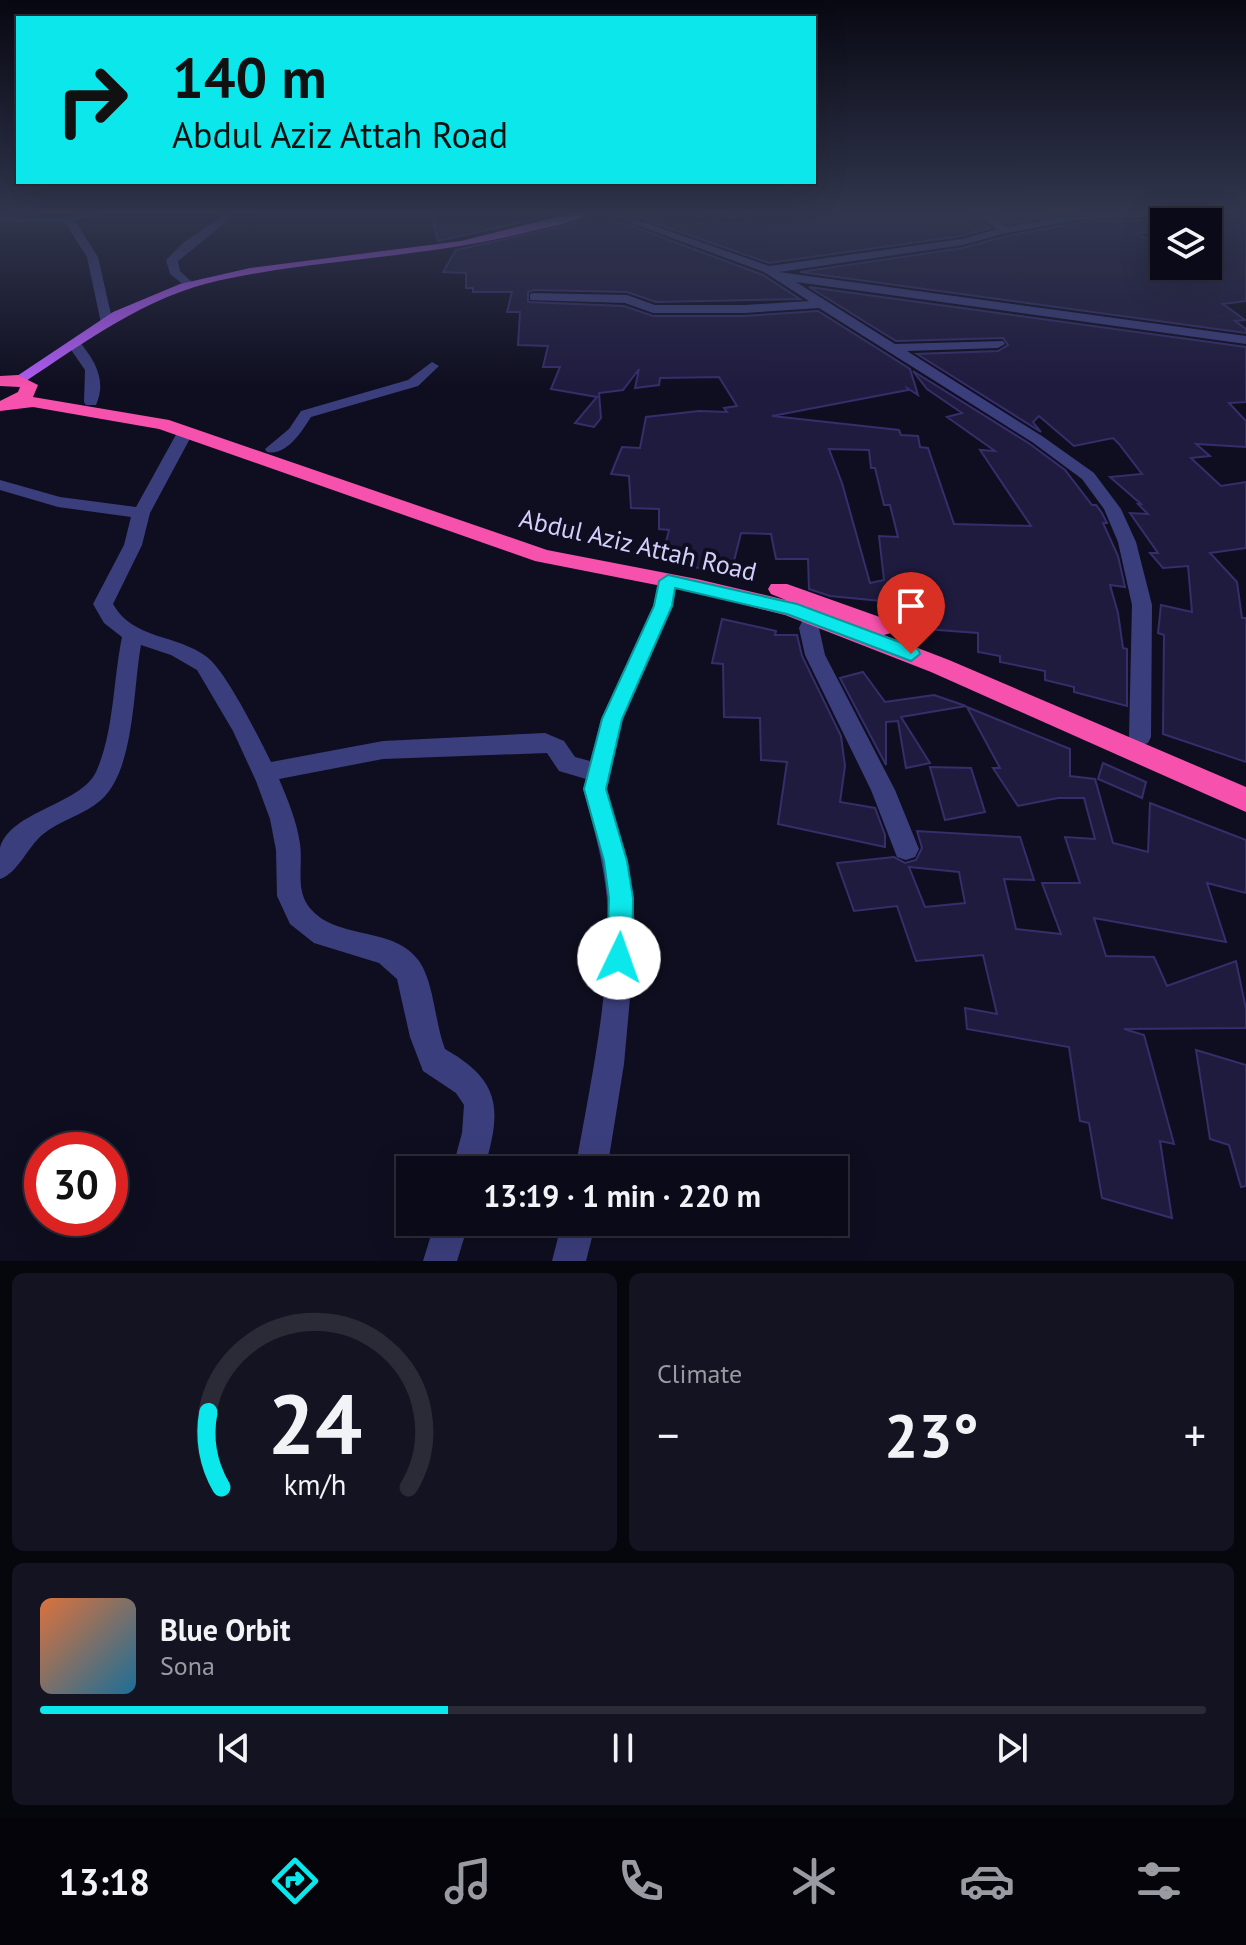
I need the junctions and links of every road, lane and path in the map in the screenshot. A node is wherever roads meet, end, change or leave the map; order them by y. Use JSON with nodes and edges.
{"nodes":[{"id":1,"x":98,"y":270,"type":"edge"},
{"id":2,"x":174,"y":270,"type":"edge"},
{"id":3,"x":263,"y":270,"type":"edge"},
{"id":4,"x":765,"y":270,"type":"edge"},
{"id":5,"x":793,"y":270,"type":"edge"},
{"id":6,"x":774,"y":273,"type":"junction"},
{"id":7,"x":189,"y":285,"type":"junction"},
{"id":8,"x":534,"y":297,"type":"dead end"},
{"id":9,"x":819,"y":304,"type":"junction"},
{"id":10,"x":107,"y":323,"type":"junction"},
{"id":11,"x":1246,"y":340,"type":"edge"},
{"id":12,"x":74,"y":344,"type":"junction"},
{"id":13,"x":998,"y":344,"type":"dead end"},
{"id":14,"x":892,"y":348,"type":"junction"},
{"id":15,"x":432,"y":366,"type":"dead end"},
{"id":16,"x":16,"y":383,"type":"edge"},
{"id":17,"x":91,"y":402,"type":"junction"},
{"id":18,"x":0,"y":406,"type":"edge"},
{"id":19,"x":186,"y":431,"type":"junction"},
{"id":20,"x":273,"y":449,"type":"junction"},
{"id":21,"x":0,"y":485,"type":"edge"},
{"id":22,"x":141,"y":513,"type":"junction"},
{"id":23,"x":640,"y":569,"type":"junction"},
{"id":24,"x":668,"y":581,"type":"junction"},
{"id":25,"x":813,"y":618,"type":"junction"},
{"id":26,"x":132,"y":637,"type":"junction"},
{"id":27,"x":1140,"y":737,"type":"junction"},
{"id":28,"x":599,"y":772,"type":"junction"},
{"id":29,"x":264,"y":773,"type":"junction"},
{"id":30,"x":1246,"y":782,"type":"edge"},
{"id":31,"x":1246,"y":800,"type":"edge"},
{"id":32,"x":906,"y":849,"type":"dead end"},
{"id":33,"x":0,"y":868,"type":"edge"},
{"id":34,"x":472,"y":1156,"type":"edge"},
{"id":35,"x":593,"y":1156,"type":"edge"},
{"id":36,"x":448,"y":1236,"type":"edge"},
{"id":37,"x":575,"y":1236,"type":"edge"},
{"id":38,"x":440,"y":1261,"type":"edge"},
{"id":39,"x":569,"y":1261,"type":"edge"}],
"edges":[{"from":1,"to":10,"type":"street"},
{"from":2,"to":7,"type":"street"},
{"from":3,"to":7,"type":"main road"},
{"from":4,"to":6,"type":"street"},
{"from":5,"to":6,"type":"street"},
{"from":6,"to":9,"type":"street"},
{"from":6,"to":11,"type":"street"},
{"from":7,"to":10,"type":"main road"},
{"from":8,"to":9,"type":"street"},
{"from":9,"to":14,"type":"street"},
{"from":10,"to":12,"type":"main road"},
{"from":12,"to":16,"type":"main road"},
{"from":12,"to":17,"type":"street"},
{"from":13,"to":14,"type":"street"},
{"from":14,"to":27,"type":"street"},
{"from":15,"to":20,"type":"street"},
{"from":16,"to":17,"type":"highway","name":"Abdul Aziz Attah Road"},
{"from":16,"to":18,"type":"highway"},
{"from":17,"to":20,"type":"highway","name":"Abdul Aziz Attah Road"},
{"from":18,"to":19,"type":"highway","name":"Abdul Aziz Attah Road"},
{"from":19,"to":22,"type":"street"},
{"from":19,"to":23,"type":"highway","name":"Abdul Aziz Attah Road"},
{"from":20,"to":23,"type":"highway","name":"Abdul Aziz Attah Road"},
{"from":21,"to":22,"type":"street"},
{"from":22,"to":26,"type":"street"},
{"from":23,"to":24,"type":"highway","name":"Abdul Aziz Attah Road"},
{"from":23,"to":27,"type":"highway","name":"Abdul Aziz Attah Road"},
{"from":24,"to":25,"type":"highway","name":"Abdul Aziz Attah Road"},
{"from":24,"to":28,"type":"street"},
{"from":25,"to":31,"type":"highway","name":"Abdul Aziz Attah Road"},
{"from":25,"to":32,"type":"street"},
{"from":26,"to":29,"type":"street"},
{"from":26,"to":33,"type":"street"},
{"from":27,"to":30,"type":"highway","name":"Abdul Aziz Attah Road"},
{"from":28,"to":29,"type":"street"},
{"from":28,"to":35,"type":"street"},
{"from":29,"to":34,"type":"street"},
{"from":36,"to":38,"type":"street"},
{"from":37,"to":39,"type":"street"}]}
